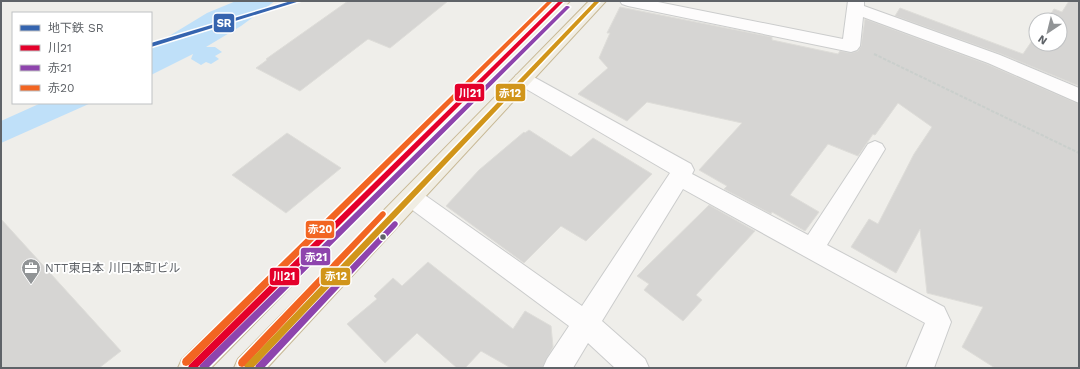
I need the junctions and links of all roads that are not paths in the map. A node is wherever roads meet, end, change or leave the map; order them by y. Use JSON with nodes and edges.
{"nodes":[{"id":1,"x":562,"y":1,"type":"edge"},
{"id":2,"x":598,"y":1,"type":"edge"},
{"id":3,"x":628,"y":1,"type":"edge"},
{"id":4,"x":855,"y":5,"type":"edge"},
{"id":5,"x":523,"y":79,"type":"junction"},
{"id":6,"x":1079,"y":96,"type":"edge"},
{"id":7,"x":875,"y":149,"type":"dead end"},
{"id":8,"x":679,"y":177,"type":"junction"},
{"id":9,"x":411,"y":197,"type":"junction"},
{"id":10,"x":812,"y":249,"type":"junction"},
{"id":11,"x":585,"y":323,"type":"junction"},
{"id":12,"x":192,"y":368,"type":"edge"},
{"id":13,"x":248,"y":368,"type":"edge"},
{"id":14,"x":557,"y":368,"type":"edge"},
{"id":15,"x":635,"y":368,"type":"edge"},
{"id":16,"x":920,"y":368,"type":"edge"}],
"edges":[{"from":1,"to":12,"type":"highway"},
{"from":2,"to":5,"type":"highway"},
{"from":3,"to":4,"type":"street"},
{"from":4,"to":6,"type":"street"},
{"from":5,"to":8,"type":"street"},
{"from":5,"to":9,"type":"highway"},
{"from":7,"to":10,"type":"street"},
{"from":8,"to":10,"type":"street"},
{"from":8,"to":11,"type":"street"},
{"from":9,"to":11,"type":"street"},
{"from":9,"to":13,"type":"highway"},
{"from":10,"to":16,"type":"street"},
{"from":11,"to":14,"type":"street"},
{"from":11,"to":15,"type":"street"}]}
